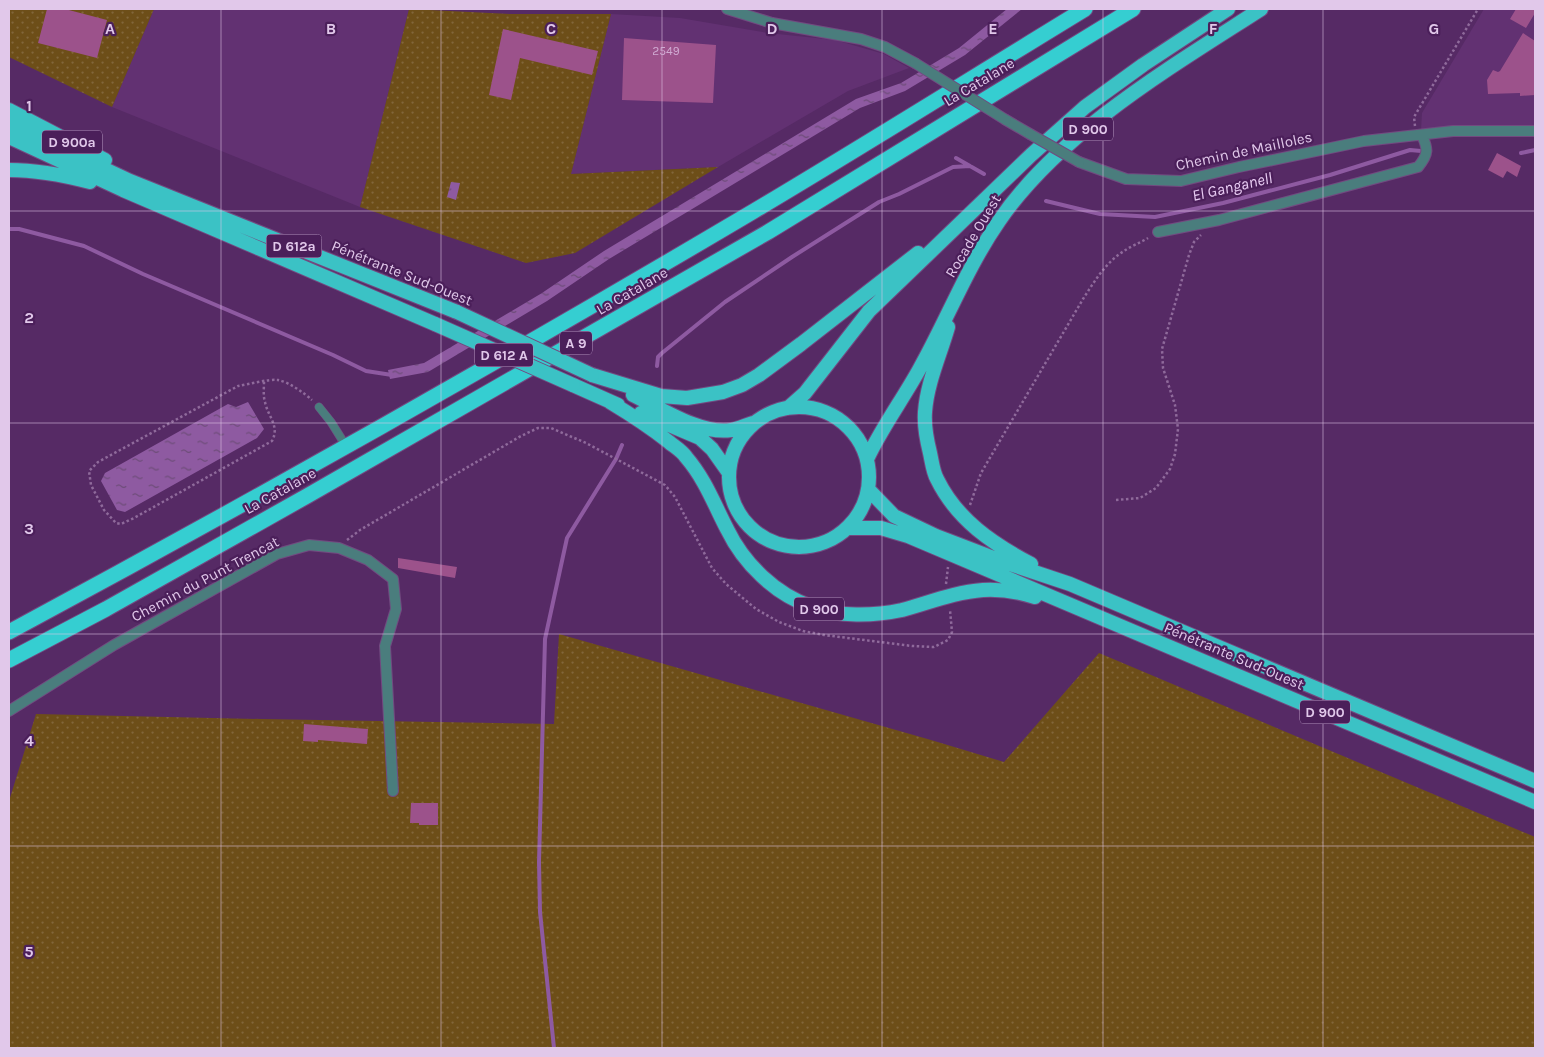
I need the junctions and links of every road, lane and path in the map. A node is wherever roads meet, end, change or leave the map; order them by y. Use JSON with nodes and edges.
{"nodes":[{"id":1,"x":727,"y":9,"type":"edge"},
{"id":2,"x":1085,"y":9,"type":"edge"},
{"id":3,"x":1133,"y":9,"type":"edge"},
{"id":4,"x":1228,"y":9,"type":"edge"},
{"id":5,"x":1261,"y":9,"type":"edge"},
{"id":6,"x":1478,"y":9,"type":"edge"},
{"id":7,"x":9,"y":110,"type":"edge"},
{"id":8,"x":9,"y":124,"type":"edge"},
{"id":9,"x":1535,"y":131,"type":"edge"},
{"id":10,"x":1422,"y":134,"type":"junction"},
{"id":11,"x":9,"y":137,"type":"edge"},
{"id":12,"x":9,"y":170,"type":"edge"},
{"id":13,"x":126,"y":185,"type":"junction"},
{"id":14,"x":978,"y":206,"type":"junction"},
{"id":15,"x":1219,"y":220,"type":"junction"},
{"id":16,"x":1158,"y":232,"type":"joint"},
{"id":17,"x":958,"y":293,"type":"junction"},
{"id":18,"x":457,"y":312,"type":"joint"},
{"id":19,"x":435,"y":324,"type":"joint"},
{"id":20,"x":592,"y":375,"type":"junction"},
{"id":21,"x":264,"y":382,"type":"junction"},
{"id":22,"x":610,"y":402,"type":"junction"},
{"id":23,"x":319,"y":407,"type":"joint"},
{"id":24,"x":788,"y":408,"type":"junction"},
{"id":25,"x":754,"y":423,"type":"junction"},
{"id":26,"x":346,"y":446,"type":"junction"},
{"id":27,"x":867,"y":459,"type":"junction"},
{"id":28,"x":729,"y":473,"type":"junction"},
{"id":29,"x":869,"y":490,"type":"junction"},
{"id":30,"x":1116,"y":500,"type":"dead end"},
{"id":31,"x":969,"y":507,"type":"dead end"},
{"id":32,"x":848,"y":528,"type":"junction"},
{"id":33,"x":339,"y":548,"type":"junction"},
{"id":34,"x":948,"y":566,"type":"dead end"},
{"id":35,"x":1070,"y":584,"type":"junction"},
{"id":36,"x":946,"y":585,"type":"dead end"},
{"id":37,"x":950,"y":608,"type":"dead end"},
{"id":38,"x":1114,"y":622,"type":"junction"},
{"id":39,"x":9,"y":632,"type":"edge"},
{"id":40,"x":9,"y":660,"type":"edge"},
{"id":41,"x":9,"y":711,"type":"edge"},
{"id":42,"x":1535,"y":781,"type":"edge"},
{"id":43,"x":393,"y":791,"type":"dead end"},
{"id":44,"x":1535,"y":802,"type":"edge"}],
"edges":[{"from":1,"to":10,"type":"street","name":"Chemin de Mailloles","bridge":true},
{"from":2,"to":26,"type":"highway","name":"La Catalane","number":"A 9"},
{"from":3,"to":40,"type":"highway","name":"La Catalane","number":"A 9"},
{"from":4,"to":14,"type":"highway","name":"Rocade Ouest","number":"D 900"},
{"from":5,"to":17,"type":"highway","name":"Rocade Ouest","number":"D 900"},
{"from":6,"to":10,"type":"path"},
{"from":7,"to":13,"type":"highway","number":"D 900a"},
{"from":8,"to":13,"type":"highway","name":"Pénétrante Sud-Ouest","number":"D 612a"},
{"from":9,"to":10,"type":"street","name":"Chemin de Mailloles"},
{"from":10,"to":15,"type":"street"},
{"from":11,"to":13,"type":"highway","name":"Pénétrante Sud-Ouest","number":"D 612a"},
{"from":12,"to":13,"type":"highway"},
{"from":13,"to":18,"type":"highway","name":"Pénétrante Sud-Ouest","number":"D 612a"},
{"from":13,"to":19,"type":"highway","name":"Pénétrante Sud-Ouest","number":"D 612a"},
{"from":14,"to":20,"type":"highway"},
{"from":14,"to":24,"type":"highway","name":"Rocade Ouest","number":"D 900"},
{"from":15,"to":16,"type":"street"},
{"from":15,"to":30,"type":"path"},
{"from":16,"to":31,"type":"path"},
{"from":17,"to":27,"type":"highway","name":"Rocade Ouest","number":"D 900"},
{"from":17,"to":35,"type":"highway"},
{"from":18,"to":20,"type":"highway","name":"Pénétrante Sud-Ouest","number":"D 612 A","bridge":true},
{"from":19,"to":22,"type":"highway","name":"Pénétrante Sud-Ouest","number":"D 612 A","bridge":true},
{"from":20,"to":25,"type":"highway","name":"Pénétrante Sud-Ouest"},
{"from":21,"to":21,"type":"path"},
{"from":21,"to":23,"type":"path"},
{"from":22,"to":28,"type":"highway","name":"Pénétrante Sud-Ouest"},
{"from":22,"to":38,"type":"highway","name":"Pénétrante Sud-Ouest","number":"D 900"},
{"from":23,"to":26,"type":"lane"},
{"from":24,"to":25,"type":"highway","name":"Rocade Ouest"},
{"from":24,"to":27,"type":"highway","name":"Rocade Ouest"},
{"from":25,"to":28,"type":"highway","name":"Rocade Ouest"},
{"from":26,"to":39,"type":"highway","name":"La Catalane","number":"A 9"},
{"from":27,"to":29,"type":"highway","name":"Rocade Ouest"},
{"from":28,"to":32,"type":"highway","name":"Rocade Ouest"},
{"from":29,"to":32,"type":"highway","name":"Rocade Ouest"},
{"from":29,"to":35,"type":"highway"},
{"from":32,"to":38,"type":"highway","name":"Pénétrante Sud-Ouest","number":"D 900"},
{"from":33,"to":37,"type":"path"},
{"from":33,"to":41,"type":"street","name":"Chemin du Punt Trencat"},
{"from":33,"to":43,"type":"street","name":"Chemin du Punt Trencat"},
{"from":34,"to":36,"type":"path"},
{"from":35,"to":42,"type":"highway"},
{"from":38,"to":44,"type":"highway","name":"Pénétrante Sud-Ouest","number":"D 900"}]}
